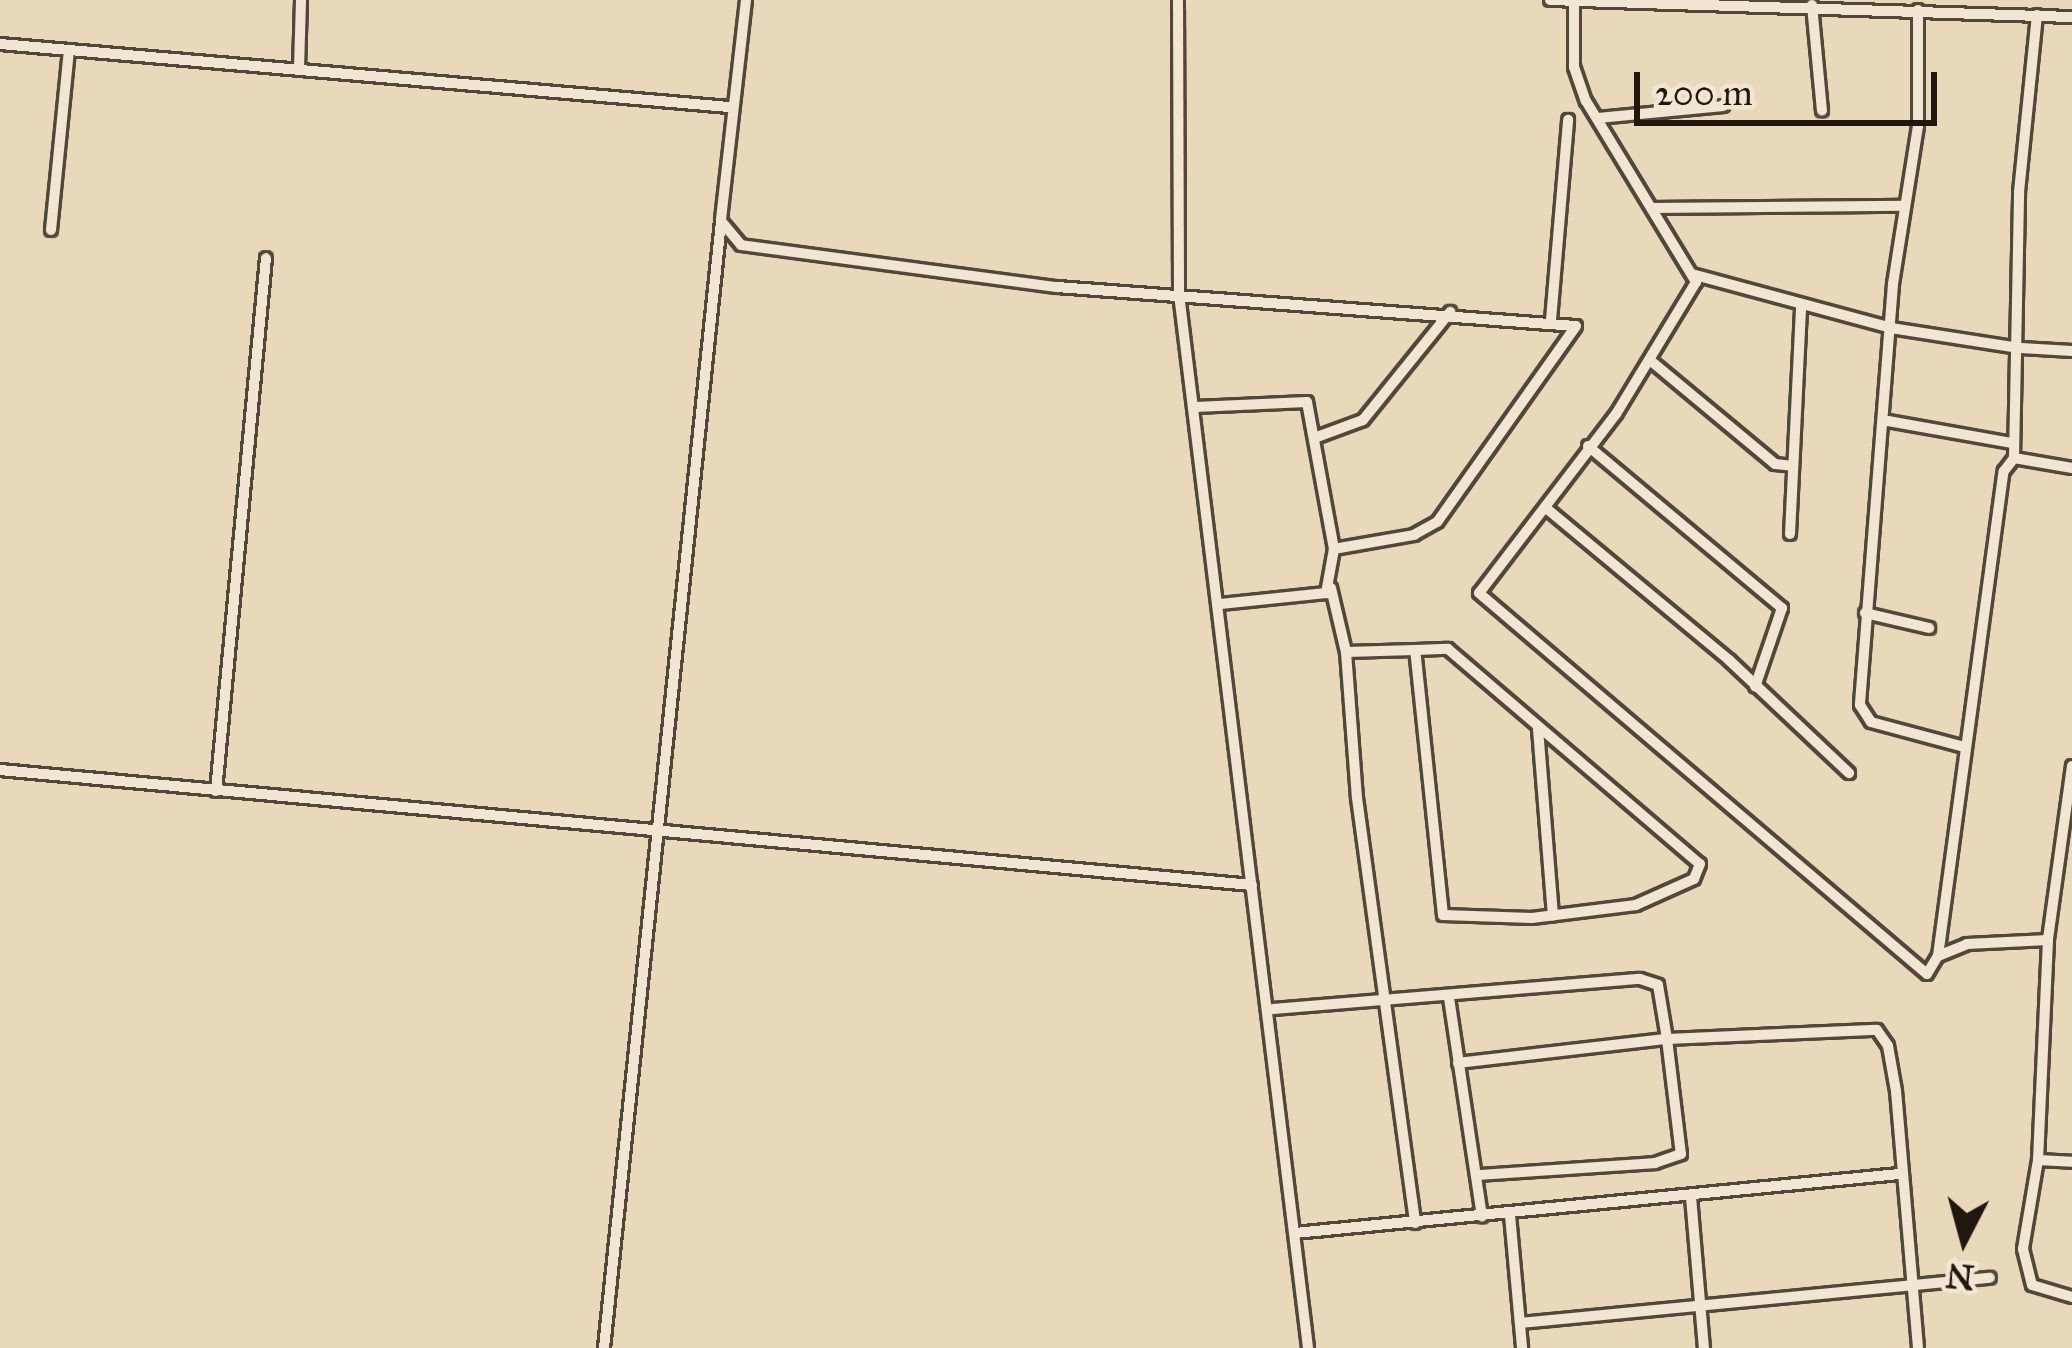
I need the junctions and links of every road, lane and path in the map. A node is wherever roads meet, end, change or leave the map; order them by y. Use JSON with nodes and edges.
{"nodes":[{"id":1,"x":301,"y":0,"type":"edge"},
{"id":2,"x":746,"y":0,"type":"edge"},
{"id":3,"x":1178,"y":0,"type":"edge"},
{"id":4,"x":1554,"y":0,"type":"edge"},
{"id":5,"x":1574,"y":3,"type":"edge"},
{"id":6,"x":1893,"y":4,"type":"edge"},
{"id":7,"x":1812,"y":5,"type":"junction"},
{"id":8,"x":1918,"y":10,"type":"junction"},
{"id":9,"x":2037,"y":15,"type":"junction"},
{"id":10,"x":2072,"y":17,"type":"edge"},
{"id":11,"x":0,"y":44,"type":"edge"},
{"id":12,"x":69,"y":50,"type":"junction"},
{"id":13,"x":299,"y":68,"type":"junction"},
{"id":14,"x":1723,"y":106,"type":"dead end"},
{"id":15,"x":729,"y":107,"type":"junction"},
{"id":16,"x":1822,"y":111,"type":"dead end"},
{"id":17,"x":1598,"y":118,"type":"junction"},
{"id":18,"x":1568,"y":120,"type":"dead end"},
{"id":19,"x":1903,"y":206,"type":"junction"},
{"id":20,"x":1654,"y":208,"type":"junction"},
{"id":21,"x":721,"y":221,"type":"junction"},
{"id":22,"x":51,"y":230,"type":"dead end"},
{"id":23,"x":266,"y":258,"type":"dead end"},
{"id":24,"x":1695,"y":275,"type":"junction"},
{"id":25,"x":1179,"y":294,"type":"junction"},
{"id":26,"x":1802,"y":305,"type":"junction"},
{"id":27,"x":1450,"y":312,"type":"junction"},
{"id":28,"x":1551,"y":320,"type":"junction"},
{"id":29,"x":1891,"y":328,"type":"junction"},
{"id":30,"x":2017,"y":347,"type":"junction"},
{"id":31,"x":2072,"y":351,"type":"edge"},
{"id":32,"x":1651,"y":361,"type":"junction"},
{"id":33,"x":1196,"y":407,"type":"junction"},
{"id":34,"x":1888,"y":421,"type":"junction"},
{"id":35,"x":1317,"y":437,"type":"junction"},
{"id":36,"x":2011,"y":442,"type":"junction"},
{"id":37,"x":1588,"y":446,"type":"junction"},
{"id":38,"x":2014,"y":458,"type":"junction"},
{"id":39,"x":1793,"y":466,"type":"junction"},
{"id":40,"x":2072,"y":468,"type":"edge"},
{"id":41,"x":1546,"y":508,"type":"junction"},
{"id":42,"x":1790,"y":534,"type":"dead end"},
{"id":43,"x":1334,"y":549,"type":"junction"},
{"id":44,"x":1331,"y":588,"type":"junction"},
{"id":45,"x":1221,"y":604,"type":"junction"},
{"id":46,"x":1865,"y":613,"type":"junction"},
{"id":47,"x":1929,"y":628,"type":"dead end"},
{"id":48,"x":1414,"y":650,"type":"junction"},
{"id":49,"x":1346,"y":652,"type":"junction"},
{"id":50,"x":1755,"y":687,"type":"junction"},
{"id":51,"x":1538,"y":729,"type":"junction"},
{"id":52,"x":1964,"y":747,"type":"junction"},
{"id":53,"x":2072,"y":766,"type":"edge"},
{"id":54,"x":0,"y":770,"type":"edge"},
{"id":55,"x":1849,"y":773,"type":"dead end"},
{"id":56,"x":216,"y":791,"type":"junction"},
{"id":57,"x":656,"y":833,"type":"junction"},
{"id":58,"x":1252,"y":886,"type":"junction"},
{"id":59,"x":1553,"y":915,"type":"junction"},
{"id":60,"x":2048,"y":940,"type":"junction"},
{"id":61,"x":1938,"y":956,"type":"junction"},
{"id":62,"x":1449,"y":998,"type":"junction"},
{"id":63,"x":1388,"y":1004,"type":"junction"},
{"id":64,"x":1273,"y":1010,"type":"junction"},
{"id":65,"x":1667,"y":1039,"type":"junction"},
{"id":66,"x":1458,"y":1063,"type":"junction"},
{"id":67,"x":2038,"y":1160,"type":"junction"},
{"id":68,"x":2072,"y":1162,"type":"edge"},
{"id":69,"x":1899,"y":1174,"type":"junction"},
{"id":70,"x":1478,"y":1175,"type":"junction"},
{"id":71,"x":1691,"y":1197,"type":"junction"},
{"id":72,"x":1510,"y":1215,"type":"junction"},
{"id":73,"x":1482,"y":1217,"type":"junction"},
{"id":74,"x":1415,"y":1222,"type":"junction"},
{"id":75,"x":1295,"y":1233,"type":"junction"},
{"id":76,"x":1990,"y":1278,"type":"dead end"},
{"id":77,"x":1916,"y":1287,"type":"junction"},
{"id":78,"x":2072,"y":1298,"type":"edge"},
{"id":79,"x":1701,"y":1310,"type":"junction"},
{"id":80,"x":1520,"y":1323,"type":"junction"},
{"id":81,"x":604,"y":1348,"type":"edge"},
{"id":82,"x":1308,"y":1348,"type":"edge"},
{"id":83,"x":1522,"y":1348,"type":"edge"},
{"id":84,"x":1704,"y":1348,"type":"edge"},
{"id":85,"x":1918,"y":1348,"type":"edge"}],
"edges":[{"from":1,"to":13,"type":"street"},
{"from":2,"to":15,"type":"street"},
{"from":3,"to":25,"type":"street"},
{"from":4,"to":5,"type":"street"},
{"from":5,"to":7,"type":"street"},
{"from":5,"to":17,"type":"street"},
{"from":6,"to":7,"type":"street"},
{"from":6,"to":8,"type":"street"},
{"from":7,"to":16,"type":"street"},
{"from":8,"to":9,"type":"street"},
{"from":8,"to":19,"type":"street"},
{"from":9,"to":10,"type":"street"},
{"from":9,"to":30,"type":"street"},
{"from":11,"to":12,"type":"street"},
{"from":12,"to":13,"type":"street"},
{"from":12,"to":22,"type":"street"},
{"from":13,"to":15,"type":"street"},
{"from":14,"to":17,"type":"street"},
{"from":15,"to":21,"type":"street"},
{"from":17,"to":20,"type":"street"},
{"from":18,"to":28,"type":"street"},
{"from":19,"to":20,"type":"street"},
{"from":19,"to":29,"type":"street"},
{"from":20,"to":24,"type":"street"},
{"from":21,"to":25,"type":"street"},
{"from":21,"to":57,"type":"street"},
{"from":23,"to":56,"type":"street"},
{"from":24,"to":26,"type":"street"},
{"from":24,"to":32,"type":"street"},
{"from":25,"to":27,"type":"street"},
{"from":25,"to":33,"type":"street"},
{"from":26,"to":29,"type":"street"},
{"from":26,"to":39,"type":"street"},
{"from":27,"to":28,"type":"street"},
{"from":27,"to":35,"type":"street"},
{"from":28,"to":43,"type":"street"},
{"from":29,"to":30,"type":"street"},
{"from":29,"to":34,"type":"street"},
{"from":30,"to":31,"type":"street"},
{"from":30,"to":36,"type":"street"},
{"from":32,"to":37,"type":"street"},
{"from":32,"to":39,"type":"street"},
{"from":33,"to":35,"type":"street"},
{"from":33,"to":45,"type":"street"},
{"from":34,"to":36,"type":"street"},
{"from":34,"to":46,"type":"street"},
{"from":35,"to":43,"type":"street"},
{"from":36,"to":38,"type":"street"},
{"from":37,"to":41,"type":"street"},
{"from":37,"to":50,"type":"street"},
{"from":38,"to":40,"type":"street"},
{"from":38,"to":52,"type":"street"},
{"from":39,"to":42,"type":"street"},
{"from":41,"to":50,"type":"street"},
{"from":41,"to":61,"type":"street"},
{"from":43,"to":44,"type":"street"},
{"from":44,"to":45,"type":"street"},
{"from":44,"to":49,"type":"street"},
{"from":45,"to":58,"type":"street"},
{"from":46,"to":47,"type":"street"},
{"from":46,"to":52,"type":"street"},
{"from":48,"to":49,"type":"street"},
{"from":48,"to":51,"type":"street"},
{"from":48,"to":59,"type":"street"},
{"from":49,"to":63,"type":"street"},
{"from":50,"to":55,"type":"street"},
{"from":51,"to":59,"type":"street"},
{"from":51,"to":59,"type":"street"},
{"from":52,"to":61,"type":"street"},
{"from":53,"to":60,"type":"street"},
{"from":54,"to":56,"type":"street"},
{"from":56,"to":57,"type":"street"},
{"from":57,"to":58,"type":"street"},
{"from":57,"to":81,"type":"street"},
{"from":58,"to":64,"type":"street"},
{"from":60,"to":61,"type":"street"},
{"from":60,"to":67,"type":"street"},
{"from":62,"to":63,"type":"street"},
{"from":62,"to":65,"type":"street"},
{"from":62,"to":66,"type":"street"},
{"from":63,"to":64,"type":"street"},
{"from":63,"to":74,"type":"street"},
{"from":64,"to":75,"type":"street"},
{"from":65,"to":66,"type":"street"},
{"from":65,"to":69,"type":"street"},
{"from":65,"to":70,"type":"street"},
{"from":66,"to":70,"type":"street"},
{"from":67,"to":68,"type":"street"},
{"from":67,"to":78,"type":"street"},
{"from":69,"to":71,"type":"street"},
{"from":69,"to":77,"type":"street"},
{"from":70,"to":73,"type":"street"},
{"from":71,"to":72,"type":"street"},
{"from":71,"to":79,"type":"street"},
{"from":72,"to":73,"type":"street"},
{"from":72,"to":80,"type":"street"},
{"from":73,"to":74,"type":"street"},
{"from":74,"to":75,"type":"street"},
{"from":75,"to":82,"type":"street"},
{"from":76,"to":77,"type":"street"},
{"from":77,"to":79,"type":"street"},
{"from":77,"to":85,"type":"street"},
{"from":79,"to":80,"type":"street"},
{"from":79,"to":84,"type":"street"},
{"from":80,"to":83,"type":"street"}]}
